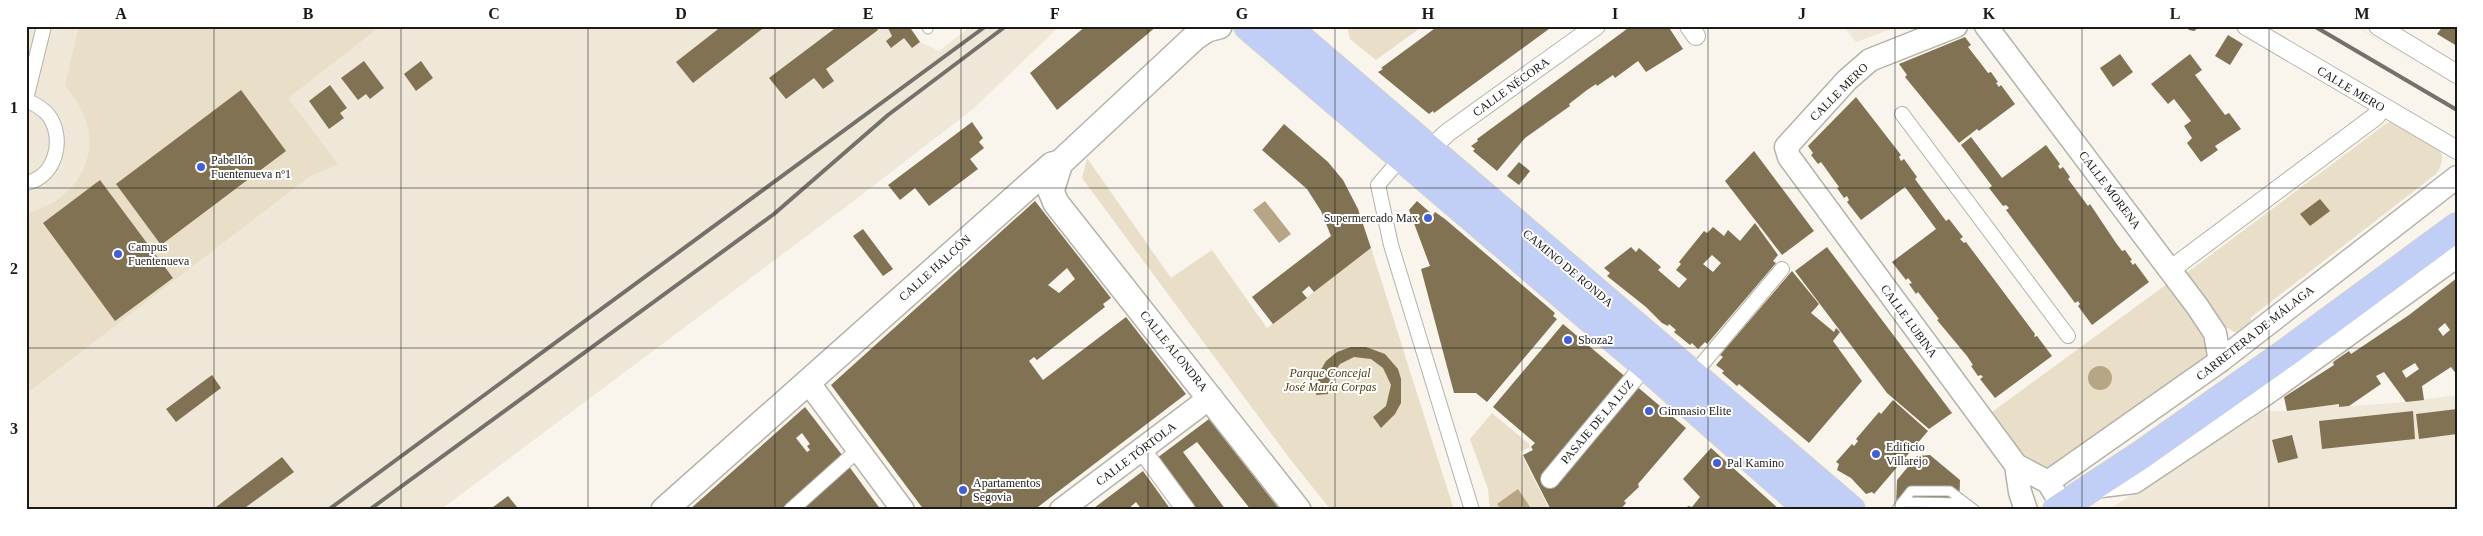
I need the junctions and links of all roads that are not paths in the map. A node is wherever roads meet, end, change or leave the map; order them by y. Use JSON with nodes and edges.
{"nodes":[{"id":1,"x":44,"y":26,"type":"edge"},
{"id":2,"x":1248,"y":26,"type":"edge"},
{"id":3,"x":1285,"y":26,"type":"edge"},
{"id":4,"x":1596,"y":26,"type":"edge"},
{"id":5,"x":1956,"y":26,"type":"edge"},
{"id":6,"x":1986,"y":26,"type":"edge"},
{"id":7,"x":2246,"y":26,"type":"edge"},
{"id":8,"x":2378,"y":26,"type":"edge"},
{"id":9,"x":1211,"y":27,"type":"edge"},
{"id":10,"x":2457,"y":74,"type":"edge"},
{"id":11,"x":26,"y":99,"type":"edge"},
{"id":12,"x":2382,"y":107,"type":"junction"},
{"id":13,"x":1902,"y":114,"type":"dead end"},
{"id":14,"x":1786,"y":147,"type":"joint"},
{"id":15,"x":1429,"y":150,"type":"junction"},
{"id":16,"x":2457,"y":150,"type":"edge"},
{"id":17,"x":1402,"y":157,"type":"junction"},
{"id":18,"x":1060,"y":163,"type":"junction"},
{"id":19,"x":2457,"y":176,"type":"edge"},
{"id":20,"x":26,"y":184,"type":"edge"},
{"id":21,"x":1026,"y":188,"type":"junction"},
{"id":22,"x":1050,"y":190,"type":"junction"},
{"id":23,"x":2457,"y":227,"type":"edge"},
{"id":24,"x":2457,"y":256,"type":"edge"},
{"id":25,"x":1782,"y":269,"type":"dead end"},
{"id":26,"x":2170,"y":270,"type":"junction"},
{"id":27,"x":2068,"y":336,"type":"dead end"},
{"id":28,"x":2220,"y":362,"type":"junction"},
{"id":29,"x":1703,"y":363,"type":"dead end"},
{"id":30,"x":1645,"y":366,"type":"junction"},
{"id":31,"x":808,"y":382,"type":"junction"},
{"id":32,"x":1211,"y":398,"type":"junction"},
{"id":33,"x":858,"y":450,"type":"junction"},
{"id":34,"x":1142,"y":450,"type":"junction"},
{"id":35,"x":2016,"y":465,"type":"junction"},
{"id":36,"x":1550,"y":479,"type":"dead end"},
{"id":37,"x":2048,"y":482,"type":"junction"},
{"id":38,"x":2090,"y":487,"type":"junction"},
{"id":39,"x":1074,"y":506,"type":"edge"},
{"id":40,"x":1899,"y":506,"type":"edge"},
{"id":41,"x":2054,"y":508,"type":"edge"},
{"id":42,"x":664,"y":510,"type":"edge"},
{"id":43,"x":791,"y":510,"type":"edge"},
{"id":44,"x":903,"y":510,"type":"edge"},
{"id":45,"x":1186,"y":510,"type":"edge"},
{"id":46,"x":1298,"y":510,"type":"edge"},
{"id":47,"x":1472,"y":510,"type":"edge"},
{"id":48,"x":1810,"y":510,"type":"edge"},
{"id":49,"x":1851,"y":510,"type":"edge"},
{"id":50,"x":1975,"y":510,"type":"edge"},
{"id":51,"x":2026,"y":510,"type":"edge"}],
"edges":[{"from":1,"to":11,"type":"street"},
{"from":2,"to":17,"type":"main road","name":"CAMINO DE RONDA"},
{"from":3,"to":15,"type":"main road","name":"CAMINO DE RONDA"},
{"from":4,"to":15,"type":"street","name":"CALLE NÉCORA"},
{"from":5,"to":14,"type":"street","name":"CALLE MERO"},
{"from":6,"to":26,"type":"street","name":"CALLE MORENA"},
{"from":7,"to":12,"type":"street","name":"CALLE MERO"},
{"from":8,"to":10,"type":"street"},
{"from":9,"to":18,"type":"main road","name":"CALLE HALCÓN"},
{"from":11,"to":20,"type":"street"},
{"from":12,"to":16,"type":"street","name":"CALLE MERO"},
{"from":12,"to":26,"type":"street"},
{"from":13,"to":27,"type":"street"},
{"from":14,"to":35,"type":"street","name":"CALLE LUBINA"},
{"from":15,"to":49,"type":"main road","name":"CAMINO DE RONDA"},
{"from":17,"to":30,"type":"main road","name":"CAMINO DE RONDA"},
{"from":17,"to":47,"type":"street"},
{"from":18,"to":21,"type":"main road","name":"CALLE HALCÓN"},
{"from":18,"to":22,"type":"main road"},
{"from":19,"to":28,"type":"street","name":"CARRETERA DE MÁLAGA"},
{"from":21,"to":22,"type":"main road"},
{"from":21,"to":31,"type":"main road","name":"CALLE HALCÓN"},
{"from":22,"to":32,"type":"main road","name":"CALLE ALONDRA"},
{"from":23,"to":38,"type":"main road"},
{"from":24,"to":38,"type":"street"},
{"from":25,"to":29,"type":"street"},
{"from":26,"to":28,"type":"street","name":"CALLE MORENA"},
{"from":28,"to":37,"type":"street","name":"CARRETERA DE MÁLAGA"},
{"from":30,"to":36,"type":"street","name":"PASAJE DE LA LUZ"},
{"from":30,"to":48,"type":"main road","name":"CAMINO DE RONDA"},
{"from":31,"to":33,"type":"street"},
{"from":31,"to":42,"type":"main road","name":"CALLE HALCÓN"},
{"from":32,"to":34,"type":"street","name":"CALLE TÓRTOLA"},
{"from":32,"to":46,"type":"main road","name":"CALLE ALONDRA"},
{"from":33,"to":43,"type":"street"},
{"from":33,"to":44,"type":"street"},
{"from":34,"to":39,"type":"street","name":"CALLE TÓRTOLA"},
{"from":34,"to":45,"type":"street"},
{"from":35,"to":37,"type":"street","name":"CALLE LUBINA"},
{"from":35,"to":51,"type":"street"},
{"from":37,"to":41,"type":"street"},
{"from":38,"to":41,"type":"main road"},
{"from":40,"to":50,"type":"lane"}]}
